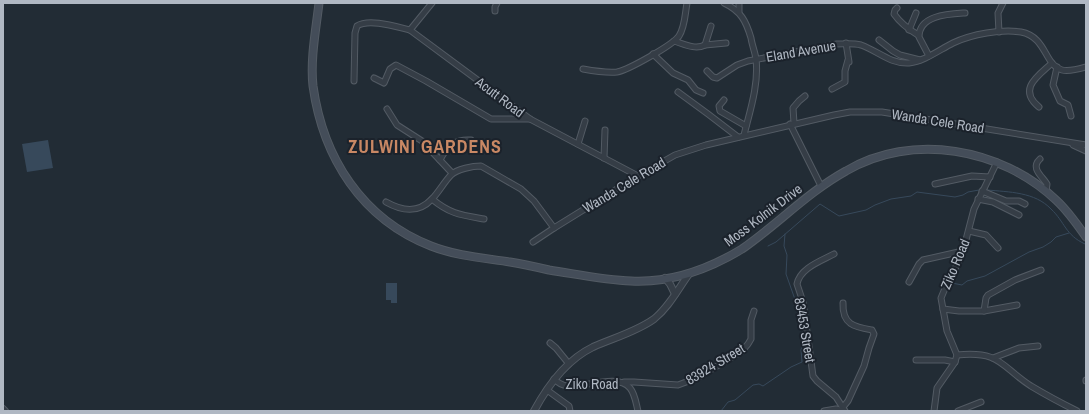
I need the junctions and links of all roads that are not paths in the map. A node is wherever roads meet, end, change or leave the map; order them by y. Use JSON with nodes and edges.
{"nodes":[{"id":1,"x":319,"y":3,"type":"edge"},
{"id":2,"x":324,"y":3,"type":"edge"},
{"id":3,"x":432,"y":3,"type":"edge"},
{"id":4,"x":497,"y":3,"type":"edge"},
{"id":5,"x":687,"y":3,"type":"edge"},
{"id":6,"x":724,"y":3,"type":"edge"},
{"id":7,"x":739,"y":3,"type":"edge"},
{"id":8,"x":1003,"y":3,"type":"edge"},
{"id":9,"x":897,"y":8,"type":"dead end"},
{"id":10,"x":495,"y":11,"type":"dead end"},
{"id":11,"x":739,"y":12,"type":"junction"},
{"id":12,"x":965,"y":12,"type":"dead end"},
{"id":13,"x":916,"y":13,"type":"dead end"},
{"id":14,"x":711,"y":26,"type":"dead end"},
{"id":15,"x":410,"y":30,"type":"junction"},
{"id":16,"x":909,"y":30,"type":"junction"},
{"id":17,"x":999,"y":32,"type":"junction"},
{"id":18,"x":918,"y":34,"type":"junction"},
{"id":19,"x":879,"y":40,"type":"dead end"},
{"id":20,"x":674,"y":41,"type":"junction"},
{"id":21,"x":726,"y":43,"type":"dead end"},
{"id":22,"x":846,"y":43,"type":"junction"},
{"id":23,"x":705,"y":45,"type":"junction"},
{"id":24,"x":653,"y":54,"type":"junction"},
{"id":25,"x":929,"y":56,"type":"junction"},
{"id":26,"x":756,"y":59,"type":"junction"},
{"id":27,"x":848,"y":60,"type":"junction"},
{"id":28,"x":921,"y":60,"type":"junction"},
{"id":29,"x":1052,"y":63,"type":"junction"},
{"id":30,"x":849,"y":67,"type":"dead end"},
{"id":31,"x":1057,"y":67,"type":"junction"},
{"id":32,"x":1086,"y":67,"type":"edge"},
{"id":33,"x":583,"y":69,"type":"dead end"},
{"id":34,"x":707,"y":71,"type":"dead end"},
{"id":35,"x":374,"y":78,"type":"dead end"},
{"id":36,"x":354,"y":82,"type":"dead end"},
{"id":37,"x":832,"y":89,"type":"dead end"},
{"id":38,"x":678,"y":92,"type":"dead end"},
{"id":39,"x":315,"y":93,"type":"junction"},
{"id":40,"x":703,"y":93,"type":"dead end"},
{"id":41,"x":805,"y":96,"type":"dead end"},
{"id":42,"x":724,"y":100,"type":"dead end"},
{"id":43,"x":1039,"y":107,"type":"dead end"},
{"id":44,"x":387,"y":109,"type":"dead end"},
{"id":45,"x":1072,"y":116,"type":"dead end"},
{"id":46,"x":530,"y":119,"type":"junction"},
{"id":47,"x":584,"y":122,"type":"dead end"},
{"id":48,"x":792,"y":124,"type":"junction"},
{"id":49,"x":746,"y":126,"type":"junction"},
{"id":50,"x":605,"y":130,"type":"dead end"},
{"id":51,"x":744,"y":135,"type":"junction"},
{"id":52,"x":738,"y":137,"type":"junction"},
{"id":53,"x":471,"y":140,"type":"dead end"},
{"id":54,"x":1071,"y":143,"type":"junction"},
{"id":55,"x":578,"y":144,"type":"junction"},
{"id":56,"x":1086,"y":145,"type":"edge"},
{"id":57,"x":1086,"y":151,"type":"edge"},
{"id":58,"x":604,"y":158,"type":"junction"},
{"id":59,"x":1040,"y":159,"type":"dead end"},
{"id":60,"x":440,"y":160,"type":"junction"},
{"id":61,"x":997,"y":162,"type":"junction"},
{"id":62,"x":452,"y":173,"type":"junction"},
{"id":63,"x":638,"y":176,"type":"junction"},
{"id":64,"x":990,"y":177,"type":"junction"},
{"id":65,"x":935,"y":184,"type":"dead end"},
{"id":66,"x":821,"y":186,"type":"junction"},
{"id":67,"x":982,"y":191,"type":"junction"},
{"id":68,"x":1046,"y":191,"type":"junction"},
{"id":69,"x":432,"y":199,"type":"junction"},
{"id":70,"x":978,"y":199,"type":"junction"},
{"id":71,"x":386,"y":202,"type":"dead end"},
{"id":72,"x":1025,"y":204,"type":"dead end"},
{"id":73,"x":1019,"y":215,"type":"dead end"},
{"id":74,"x":484,"y":219,"type":"dead end"},
{"id":75,"x":554,"y":228,"type":"junction"},
{"id":76,"x":969,"y":231,"type":"junction"},
{"id":77,"x":1086,"y":237,"type":"edge"},
{"id":78,"x":533,"y":242,"type":"dead end"},
{"id":79,"x":998,"y":248,"type":"dead end"},
{"id":80,"x":963,"y":251,"type":"junction"},
{"id":81,"x":834,"y":254,"type":"dead end"},
{"id":82,"x":1041,"y":270,"type":"dead end"},
{"id":83,"x":689,"y":274,"type":"junction"},
{"id":84,"x":665,"y":278,"type":"junction"},
{"id":85,"x":910,"y":282,"type":"dead end"},
{"id":86,"x":675,"y":294,"type":"junction"},
{"id":87,"x":843,"y":303,"type":"dead end"},
{"id":88,"x":1017,"y":305,"type":"dead end"},
{"id":89,"x":942,"y":309,"type":"junction"},
{"id":90,"x":754,"y":311,"type":"dead end"},
{"id":91,"x":984,"y":311,"type":"junction"},
{"id":92,"x":550,"y":343,"type":"dead end"},
{"id":93,"x":1038,"y":346,"type":"dead end"},
{"id":94,"x":957,"y":355,"type":"junction"},
{"id":95,"x":993,"y":358,"type":"junction"},
{"id":96,"x":916,"y":360,"type":"dead end"},
{"id":97,"x":955,"y":362,"type":"junction"},
{"id":98,"x":569,"y":364,"type":"junction"},
{"id":99,"x":554,"y":379,"type":"junction"},
{"id":100,"x":624,"y":382,"type":"junction"},
{"id":101,"x":547,"y":390,"type":"junction"},
{"id":102,"x":981,"y":402,"type":"dead end"},
{"id":103,"x":844,"y":410,"type":"edge"},
{"id":104,"x":534,"y":411,"type":"edge"},
{"id":105,"x":570,"y":411,"type":"edge"},
{"id":106,"x":638,"y":411,"type":"edge"},
{"id":107,"x":824,"y":411,"type":"edge"},
{"id":108,"x":934,"y":411,"type":"edge"},
{"id":109,"x":958,"y":411,"type":"edge"},
{"id":110,"x":1077,"y":411,"type":"edge"}],
"edges":[{"from":1,"to":39,"type":"main road","name":"Moss Kolnik Drive"},
{"from":2,"to":39,"type":"main road","name":"Moss Kolnik Drive"},
{"from":3,"to":15,"type":"street"},
{"from":4,"to":10,"type":"street"},
{"from":5,"to":20,"type":"street"},
{"from":6,"to":11,"type":"street"},
{"from":7,"to":11,"type":"street"},
{"from":8,"to":17,"type":"street"},
{"from":9,"to":16,"type":"street"},
{"from":11,"to":26,"type":"street"},
{"from":12,"to":18,"type":"street"},
{"from":13,"to":16,"type":"street"},
{"from":14,"to":23,"type":"street"},
{"from":15,"to":36,"type":"street","name":"Acutt Road"},
{"from":15,"to":46,"type":"street","name":"Acutt Road"},
{"from":16,"to":18,"type":"street"},
{"from":17,"to":25,"type":"street","name":"Eland Avenue"},
{"from":17,"to":29,"type":"street","name":"Eland Avenue"},
{"from":18,"to":25,"type":"street"},
{"from":19,"to":28,"type":"street"},
{"from":20,"to":23,"type":"street"},
{"from":20,"to":24,"type":"street"},
{"from":21,"to":23,"type":"street"},
{"from":22,"to":26,"type":"street","name":"Eland Avenue"},
{"from":22,"to":27,"type":"street","name":"Eland Avenue"},
{"from":22,"to":28,"type":"street","name":"Eland Avenue"},
{"from":24,"to":33,"type":"street"},
{"from":24,"to":40,"type":"street"},
{"from":25,"to":28,"type":"street","name":"Eland Avenue"},
{"from":26,"to":34,"type":"street","name":"Eland Avenue"},
{"from":26,"to":49,"type":"street"},
{"from":27,"to":30,"type":"street","name":"Eland Avenue"},
{"from":27,"to":37,"type":"street"},
{"from":29,"to":31,"type":"street","name":"Eland Avenue"},
{"from":29,"to":43,"type":"street"},
{"from":31,"to":32,"type":"street"},
{"from":31,"to":45,"type":"street"},
{"from":35,"to":46,"type":"street"},
{"from":38,"to":52,"type":"street"},
{"from":39,"to":84,"type":"main road","name":"Moss Kolnik Drive"},
{"from":41,"to":48,"type":"street"},
{"from":42,"to":49,"type":"street"},
{"from":44,"to":60,"type":"street"},
{"from":46,"to":55,"type":"street","name":"Acutt Road"},
{"from":47,"to":55,"type":"street"},
{"from":48,"to":51,"type":"street","name":"Wanda Cele Road"},
{"from":48,"to":54,"type":"street","name":"Wanda Cele Road"},
{"from":48,"to":66,"type":"street"},
{"from":49,"to":51,"type":"street"},
{"from":50,"to":58,"type":"street"},
{"from":51,"to":52,"type":"street","name":"Wanda Cele Road"},
{"from":52,"to":63,"type":"street","name":"Wanda Cele Road"},
{"from":53,"to":60,"type":"street"},
{"from":54,"to":56,"type":"street","name":"Wanda Cele Road"},
{"from":54,"to":57,"type":"street"},
{"from":55,"to":58,"type":"street","name":"Acutt Road"},
{"from":58,"to":63,"type":"street","name":"Acutt Road"},
{"from":59,"to":68,"type":"street"},
{"from":60,"to":62,"type":"street"},
{"from":61,"to":64,"type":"street","name":"Ziko Road"},
{"from":61,"to":66,"type":"main road","name":"Moss Kolnik Drive"},
{"from":61,"to":68,"type":"main road","name":"Moss Kolnik Drive"},
{"from":62,"to":69,"type":"street"},
{"from":62,"to":75,"type":"street"},
{"from":63,"to":75,"type":"street","name":"Wanda Cele Road"},
{"from":64,"to":65,"type":"street"},
{"from":64,"to":67,"type":"street","name":"Ziko Road"},
{"from":66,"to":83,"type":"main road","name":"Moss Kolnik Drive"},
{"from":67,"to":70,"type":"street","name":"Ziko Road"},
{"from":67,"to":72,"type":"street"},
{"from":68,"to":77,"type":"main road","name":"Moss Kolnik Drive"},
{"from":69,"to":71,"type":"street"},
{"from":69,"to":74,"type":"street"},
{"from":70,"to":73,"type":"street"},
{"from":70,"to":76,"type":"street","name":"Ziko Road"},
{"from":75,"to":78,"type":"street","name":"Wanda Cele Road"},
{"from":76,"to":79,"type":"street"},
{"from":76,"to":80,"type":"street","name":"Ziko Road"},
{"from":80,"to":85,"type":"street"},
{"from":80,"to":89,"type":"street","name":"Ziko Road"},
{"from":81,"to":103,"type":"street","name":"83453 Street"},
{"from":82,"to":91,"type":"street"},
{"from":83,"to":84,"type":"main road","name":"Moss Kolnik Drive"},
{"from":83,"to":86,"type":"street"},
{"from":84,"to":86,"type":"street"},
{"from":86,"to":98,"type":"street"},
{"from":87,"to":103,"type":"street"},
{"from":88,"to":91,"type":"street"},
{"from":89,"to":91,"type":"street"},
{"from":89,"to":94,"type":"street","name":"Ziko Road"},
{"from":90,"to":100,"type":"street","name":"83924 Street"},
{"from":92,"to":98,"type":"street"},
{"from":93,"to":95,"type":"street"},
{"from":94,"to":95,"type":"street"},
{"from":94,"to":97,"type":"street"},
{"from":95,"to":110,"type":"street"},
{"from":96,"to":97,"type":"street"},
{"from":97,"to":108,"type":"street"},
{"from":98,"to":99,"type":"street"},
{"from":99,"to":100,"type":"street","name":"Ziko Road"},
{"from":99,"to":101,"type":"street"},
{"from":100,"to":106,"type":"street","name":"Ziko Road"},
{"from":101,"to":104,"type":"street"},
{"from":101,"to":105,"type":"street"},
{"from":102,"to":109,"type":"street"},
{"from":103,"to":107,"type":"street"}]}
